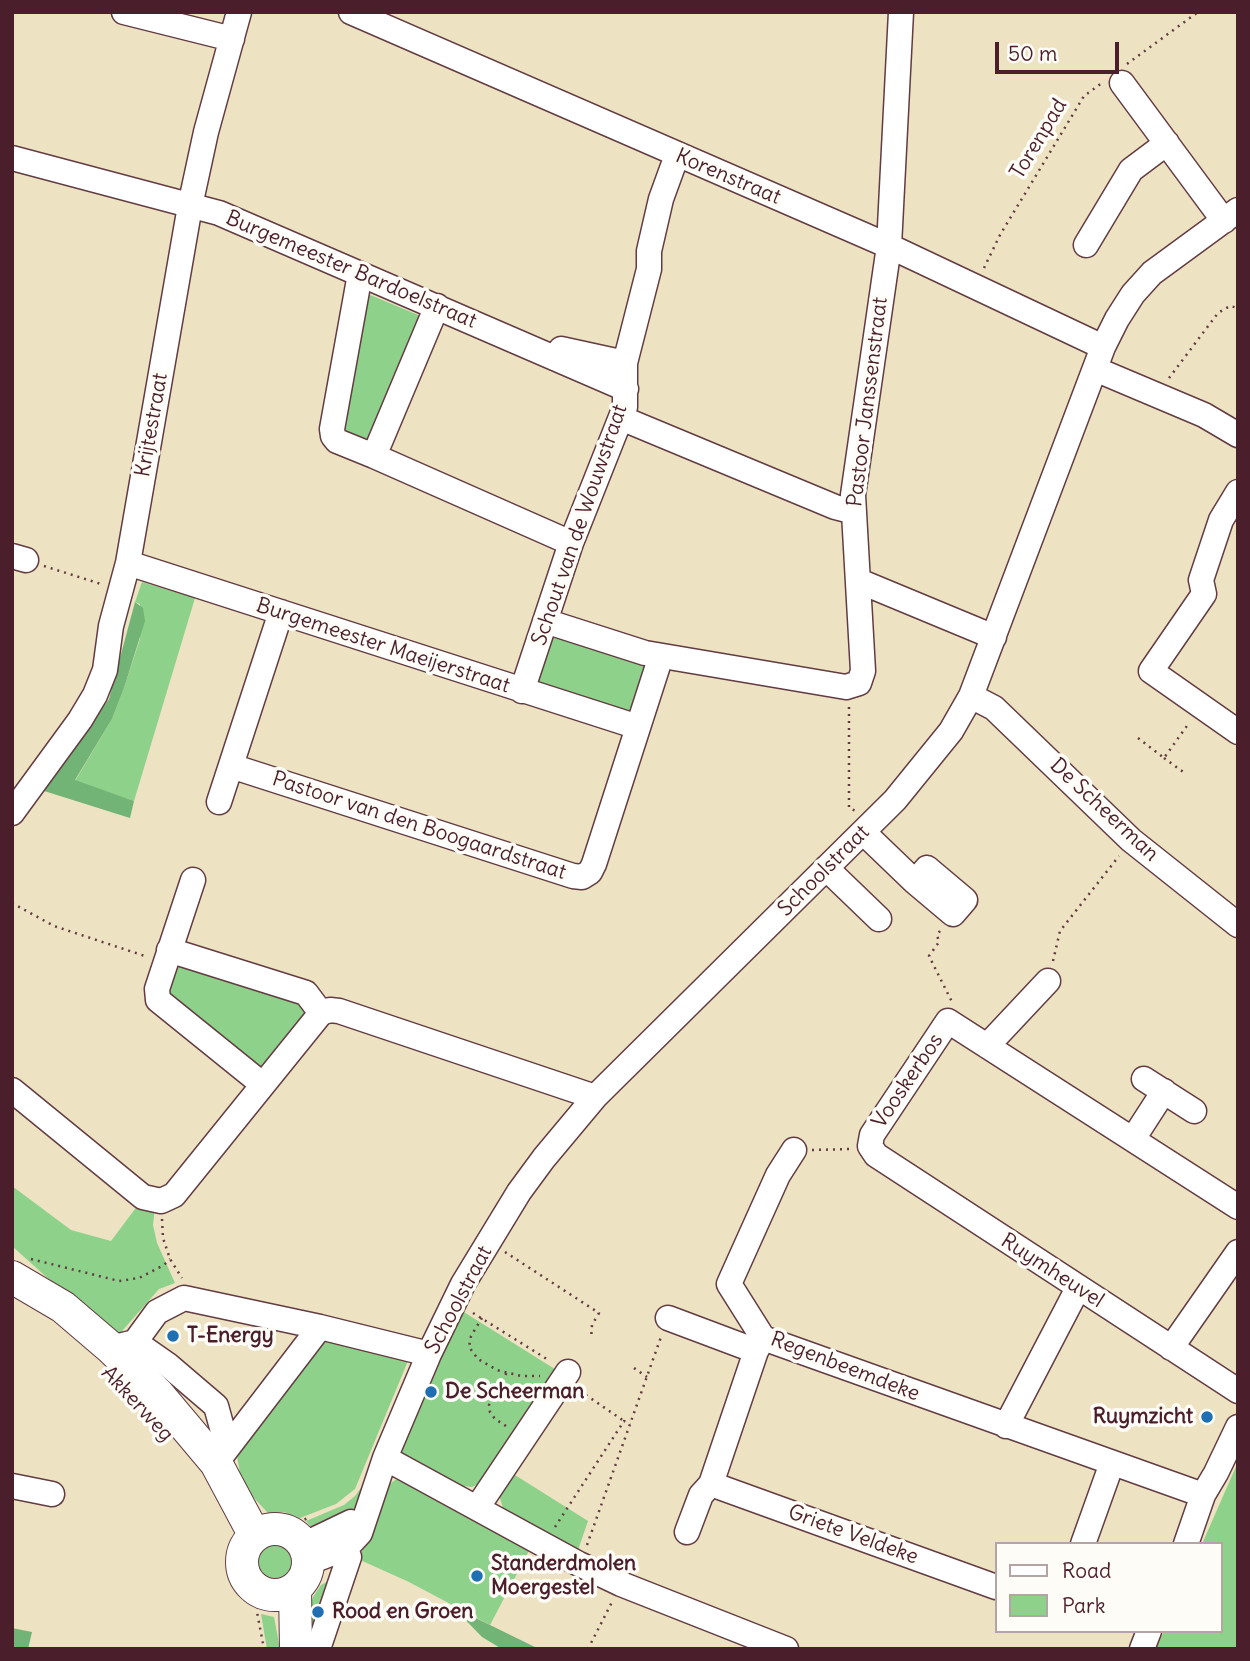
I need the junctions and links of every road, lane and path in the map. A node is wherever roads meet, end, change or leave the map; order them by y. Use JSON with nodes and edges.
{"nodes":[{"id":1,"x":124,"y":12,"type":"edge"},
{"id":2,"x":239,"y":12,"type":"edge"},
{"id":3,"x":351,"y":12,"type":"edge"},
{"id":4,"x":901,"y":12,"type":"edge"},
{"id":5,"x":1198,"y":12,"type":"edge"},
{"id":6,"x":232,"y":39,"type":"junction"},
{"id":7,"x":1119,"y":76,"type":"junction"},
{"id":8,"x":1167,"y":143,"type":"junction"},
{"id":9,"x":677,"y":155,"type":"junction"},
{"id":10,"x":12,"y":158,"type":"edge"},
{"id":11,"x":190,"y":206,"type":"junction"},
{"id":12,"x":1231,"y":215,"type":"edge"},
{"id":13,"x":1086,"y":245,"type":"dead end"},
{"id":14,"x":889,"y":246,"type":"junction"},
{"id":15,"x":360,"y":274,"type":"junction"},
{"id":16,"x":976,"y":287,"type":"junction"},
{"id":17,"x":437,"y":306,"type":"junction"},
{"id":18,"x":1238,"y":308,"type":"edge"},
{"id":19,"x":511,"y":338,"type":"junction"},
{"id":20,"x":1099,"y":358,"type":"junction"},
{"id":21,"x":625,"y":363,"type":"junction"},
{"id":22,"x":626,"y":389,"type":"junction"},
{"id":23,"x":1156,"y":395,"type":"junction"},
{"id":24,"x":621,"y":418,"type":"junction"},
{"id":25,"x":1238,"y":435,"type":"edge"},
{"id":26,"x":374,"y":456,"type":"junction"},
{"id":27,"x":1238,"y":492,"type":"edge"},
{"id":28,"x":853,"y":512,"type":"junction"},
{"id":29,"x":571,"y":543,"type":"junction"},
{"id":30,"x":19,"y":558,"type":"edge"},
{"id":31,"x":128,"y":563,"type":"junction"},
{"id":32,"x":859,"y":582,"type":"junction"},
{"id":33,"x":121,"y":590,"type":"junction"},
{"id":34,"x":281,"y":612,"type":"junction"},
{"id":35,"x":545,"y":621,"type":"junction"},
{"id":36,"x":994,"y":637,"type":"junction"},
{"id":37,"x":661,"y":656,"type":"junction"},
{"id":38,"x":852,"y":685,"type":"junction"},
{"id":39,"x":522,"y":691,"type":"junction"},
{"id":40,"x":971,"y":696,"type":"junction"},
{"id":41,"x":1201,"y":706,"type":"junction"},
{"id":42,"x":638,"y":727,"type":"junction"},
{"id":43,"x":1238,"y":732,"type":"edge"},
{"id":44,"x":1138,"y":738,"type":"dead end"},
{"id":45,"x":1164,"y":758,"type":"junction"},
{"id":46,"x":231,"y":766,"type":"junction"},
{"id":47,"x":1186,"y":774,"type":"dead end"},
{"id":48,"x":219,"y":802,"type":"dead end"},
{"id":49,"x":12,"y":813,"type":"edge"},
{"id":50,"x":869,"y":826,"type":"junction"},
{"id":51,"x":1131,"y":840,"type":"junction"},
{"id":52,"x":826,"y":868,"type":"junction"},
{"id":53,"x":192,"y":880,"type":"dead end"},
{"id":54,"x":12,"y":903,"type":"edge"},
{"id":55,"x":953,"y":914,"type":"joint"},
{"id":56,"x":1236,"y":918,"type":"edge"},
{"id":57,"x":879,"y":919,"type":"dead end"},
{"id":58,"x":167,"y":956,"type":"junction"},
{"id":59,"x":1048,"y":981,"type":"joint"},
{"id":60,"x":321,"y":1013,"type":"junction"},
{"id":61,"x":948,"y":1021,"type":"junction"},
{"id":62,"x":987,"y":1046,"type":"junction"},
{"id":63,"x":262,"y":1084,"type":"junction"},
{"id":64,"x":12,"y":1090,"type":"edge"},
{"id":65,"x":595,"y":1097,"type":"junction"},
{"id":66,"x":1194,"y":1111,"type":"dead end"},
{"id":67,"x":1133,"y":1139,"type":"junction"},
{"id":68,"x":870,"y":1146,"type":"junction"},
{"id":69,"x":794,"y":1150,"type":"joint"},
{"id":70,"x":161,"y":1201,"type":"junction"},
{"id":71,"x":1238,"y":1207,"type":"edge"},
{"id":72,"x":489,"y":1242,"type":"junction"},
{"id":73,"x":1238,"y":1252,"type":"edge"},
{"id":74,"x":18,"y":1265,"type":"edge"},
{"id":75,"x":1078,"y":1288,"type":"junction"},
{"id":76,"x":455,"y":1301,"type":"junction"},
{"id":77,"x":482,"y":1318,"type":"junction"},
{"id":78,"x":668,"y":1318,"type":"joint"},
{"id":79,"x":320,"y":1327,"type":"junction"},
{"id":80,"x":591,"y":1339,"type":"dead end"},
{"id":81,"x":123,"y":1345,"type":"junction"},
{"id":82,"x":760,"y":1345,"type":"junction"},
{"id":83,"x":1171,"y":1348,"type":"junction"},
{"id":84,"x":429,"y":1354,"type":"junction"},
{"id":85,"x":634,"y":1368,"type":"dead end"},
{"id":86,"x":507,"y":1371,"type":"junction"},
{"id":87,"x":565,"y":1376,"type":"junction"},
{"id":88,"x":647,"y":1377,"type":"junction"},
{"id":89,"x":1238,"y":1391,"type":"edge"},
{"id":90,"x":624,"y":1421,"type":"junction"},
{"id":91,"x":630,"y":1424,"type":"junction"},
{"id":92,"x":1006,"y":1426,"type":"junction"},
{"id":93,"x":1238,"y":1427,"type":"edge"},
{"id":94,"x":524,"y":1437,"type":"junction"},
{"id":95,"x":385,"y":1458,"type":"junction"},
{"id":96,"x":222,"y":1461,"type":"junction"},
{"id":97,"x":1112,"y":1462,"type":"junction"},
{"id":98,"x":710,"y":1484,"type":"junction"},
{"id":99,"x":12,"y":1486,"type":"edge"},
{"id":100,"x":52,"y":1494,"type":"dead end"},
{"id":101,"x":1203,"y":1495,"type":"junction"},
{"id":102,"x":477,"y":1508,"type":"junction"},
{"id":103,"x":319,"y":1513,"type":"dead end"},
{"id":104,"x":687,"y":1532,"type":"dead end"},
{"id":105,"x":342,"y":1539,"type":"junction"},
{"id":106,"x":1084,"y":1542,"type":"edge"},
{"id":107,"x":1187,"y":1542,"type":"edge"},
{"id":108,"x":543,"y":1544,"type":"junction"},
{"id":109,"x":276,"y":1554,"type":"junction"},
{"id":110,"x":579,"y":1564,"type":"junction"},
{"id":111,"x":621,"y":1584,"type":"junction"},
{"id":112,"x":995,"y":1587,"type":"edge"},
{"id":113,"x":264,"y":1649,"type":"edge"},
{"id":114,"x":287,"y":1649,"type":"edge"},
{"id":115,"x":296,"y":1649,"type":"edge"},
{"id":116,"x":318,"y":1649,"type":"edge"},
{"id":117,"x":588,"y":1649,"type":"edge"},
{"id":118,"x":786,"y":1649,"type":"edge"}],
"edges":[{"from":1,"to":6,"type":"street"},
{"from":2,"to":6,"type":"street","name":"Krijtestraat"},
{"from":3,"to":9,"type":"street","name":"Korenstraat"},
{"from":4,"to":14,"type":"street","name":"Pastoor Janssenstraat"},
{"from":5,"to":7,"type":"path","name":"Torenpad"},
{"from":6,"to":11,"type":"street","name":"Krijtestraat"},
{"from":7,"to":8,"type":"street"},
{"from":7,"to":16,"type":"path","name":"Torenpad"},
{"from":8,"to":12,"type":"street"},
{"from":8,"to":13,"type":"street"},
{"from":9,"to":14,"type":"street","name":"Korenstraat"},
{"from":9,"to":21,"type":"street","name":"Schout van de Wouwstraat"},
{"from":10,"to":11,"type":"street","name":"Burgemeester Bardoelstraat"},
{"from":11,"to":15,"type":"street","name":"Burgemeester Bardoelstraat"},
{"from":11,"to":31,"type":"street","name":"Krijtestraat"},
{"from":12,"to":20,"type":"street","name":"Schoolstraat"},
{"from":14,"to":16,"type":"street","name":"Korenstraat"},
{"from":14,"to":28,"type":"street","name":"Pastoor Janssenstraat"},
{"from":15,"to":17,"type":"street","name":"Burgemeester Bardoelstraat"},
{"from":15,"to":26,"type":"street"},
{"from":16,"to":20,"type":"street","name":"Korenstraat"},
{"from":17,"to":19,"type":"street","name":"Burgemeester Bardoelstraat"},
{"from":17,"to":26,"type":"street"},
{"from":18,"to":23,"type":"path"},
{"from":19,"to":21,"type":"street","name":"Burgemeester Bardoelstraat"},
{"from":19,"to":22,"type":"street","name":"Burgemeester Bardoelstraat"},
{"from":20,"to":23,"type":"street","name":"Korenstraat"},
{"from":20,"to":36,"type":"street","name":"Schoolstraat"},
{"from":21,"to":22,"type":"street","name":"Schout van de Wouwstraat"},
{"from":22,"to":24,"type":"street","name":"Schout van de Wouwstraat"},
{"from":23,"to":25,"type":"street","name":"Korenstraat"},
{"from":24,"to":28,"type":"street"},
{"from":24,"to":29,"type":"street","name":"Schout van de Wouwstraat"},
{"from":26,"to":29,"type":"street"},
{"from":27,"to":41,"type":"street"},
{"from":28,"to":32,"type":"street","name":"Pastoor Janssenstraat"},
{"from":29,"to":35,"type":"street","name":"Schout van de Wouwstraat"},
{"from":30,"to":33,"type":"path"},
{"from":31,"to":33,"type":"street","name":"Krijtestraat"},
{"from":31,"to":34,"type":"street","name":"Burgemeester Maeijerstraat"},
{"from":32,"to":36,"type":"street"},
{"from":32,"to":38,"type":"street","name":"Pastoor Janssenstraat"},
{"from":33,"to":49,"type":"street","name":"Krijtestraat"},
{"from":34,"to":39,"type":"street","name":"Burgemeester Maeijerstraat"},
{"from":34,"to":46,"type":"street"},
{"from":35,"to":37,"type":"street"},
{"from":35,"to":39,"type":"street","name":"Schout van de Wouwstraat"},
{"from":36,"to":40,"type":"street","name":"Schoolstraat"},
{"from":37,"to":38,"type":"street"},
{"from":37,"to":42,"type":"street","name":"Pastoor van den Boogaardstraat"},
{"from":38,"to":50,"type":"path"},
{"from":39,"to":42,"type":"street","name":"Burgemeester Maeijerstraat"},
{"from":40,"to":50,"type":"street","name":"Schoolstraat"},
{"from":40,"to":51,"type":"street","name":"De Scheerman"},
{"from":41,"to":43,"type":"street"},
{"from":41,"to":45,"type":"path"},
{"from":42,"to":46,"type":"street","name":"Pastoor van den Boogaardstraat"},
{"from":44,"to":45,"type":"path"},
{"from":45,"to":47,"type":"path"},
{"from":46,"to":48,"type":"street"},
{"from":50,"to":52,"type":"street","name":"Schoolstraat"},
{"from":50,"to":55,"type":"street"},
{"from":51,"to":56,"type":"street","name":"De Scheerman"},
{"from":51,"to":59,"type":"path"},
{"from":52,"to":57,"type":"street"},
{"from":52,"to":65,"type":"street","name":"Schoolstraat"},
{"from":53,"to":58,"type":"street"},
{"from":54,"to":58,"type":"path"},
{"from":55,"to":61,"type":"path"},
{"from":58,"to":60,"type":"street"},
{"from":58,"to":63,"type":"street"},
{"from":59,"to":62,"type":"street"},
{"from":60,"to":63,"type":"street"},
{"from":60,"to":65,"type":"street"},
{"from":61,"to":62,"type":"street","name":"Vooskerbos"},
{"from":61,"to":68,"type":"street","name":"Vooskerbos"},
{"from":62,"to":67,"type":"street","name":"Vooskerbos"},
{"from":63,"to":70,"type":"street"},
{"from":64,"to":70,"type":"street"},
{"from":65,"to":72,"type":"street","name":"Schoolstraat"},
{"from":66,"to":67,"type":"street"},
{"from":67,"to":71,"type":"street","name":"Vooskerbos"},
{"from":68,"to":69,"type":"path"},
{"from":68,"to":75,"type":"street","name":"Ruymheuvel"},
{"from":69,"to":82,"type":"street","name":"Regenbeemdeke"},
{"from":70,"to":74,"type":"path"},
{"from":72,"to":76,"type":"street","name":"Schoolstraat"},
{"from":72,"to":80,"type":"path"},
{"from":73,"to":83,"type":"street"},
{"from":74,"to":81,"type":"main road","name":"Akkerweg"},
{"from":75,"to":83,"type":"street","name":"Ruymheuvel"},
{"from":75,"to":92,"type":"street"},
{"from":76,"to":77,"type":"path"},
{"from":76,"to":84,"type":"street","name":"Schoolstraat"},
{"from":77,"to":86,"type":"path"},
{"from":77,"to":87,"type":"path"},
{"from":78,"to":82,"type":"street","name":"Regenbeemdeke"},
{"from":78,"to":88,"type":"path"},
{"from":79,"to":81,"type":"street"},
{"from":79,"to":84,"type":"street"},
{"from":79,"to":96,"type":"street"},
{"from":81,"to":96,"type":"main road","name":"Akkerweg"},
{"from":82,"to":92,"type":"street","name":"Regenbeemdeke"},
{"from":82,"to":98,"type":"street"},
{"from":83,"to":89,"type":"street","name":"Ruymheuvel"},
{"from":84,"to":95,"type":"street","name":"Schoolstraat"},
{"from":85,"to":88,"type":"path"},
{"from":86,"to":87,"type":"path"},
{"from":86,"to":94,"type":"path"},
{"from":87,"to":90,"type":"path"},
{"from":87,"to":94,"type":"street"},
{"from":88,"to":91,"type":"path"},
{"from":90,"to":91,"type":"path"},
{"from":90,"to":108,"type":"path"},
{"from":91,"to":110,"type":"path"},
{"from":92,"to":97,"type":"street","name":"Regenbeemdeke"},
{"from":93,"to":101,"type":"street"},
{"from":94,"to":102,"type":"street"},
{"from":95,"to":102,"type":"street"},
{"from":95,"to":105,"type":"street","name":"Schoolstraat"},
{"from":96,"to":109,"type":"main road","name":"Akkerweg"},
{"from":97,"to":101,"type":"street","name":"Regenbeemdeke"},
{"from":97,"to":106,"type":"street"},
{"from":98,"to":104,"type":"street"},
{"from":98,"to":112,"type":"street","name":"Griete Veldeke"},
{"from":99,"to":100,"type":"street"},
{"from":101,"to":107,"type":"street"},
{"from":102,"to":108,"type":"street"},
{"from":103,"to":109,"type":"path"},
{"from":105,"to":109,"type":"street"},
{"from":105,"to":116,"type":"street","name":"Schoolstraat"},
{"from":108,"to":110,"type":"street"},
{"from":109,"to":109,"type":"path"},
{"from":109,"to":113,"type":"path"},
{"from":109,"to":114,"type":"main road"},
{"from":109,"to":115,"type":"main road"},
{"from":110,"to":111,"type":"street"},
{"from":111,"to":117,"type":"path"},
{"from":111,"to":118,"type":"street"}]}
